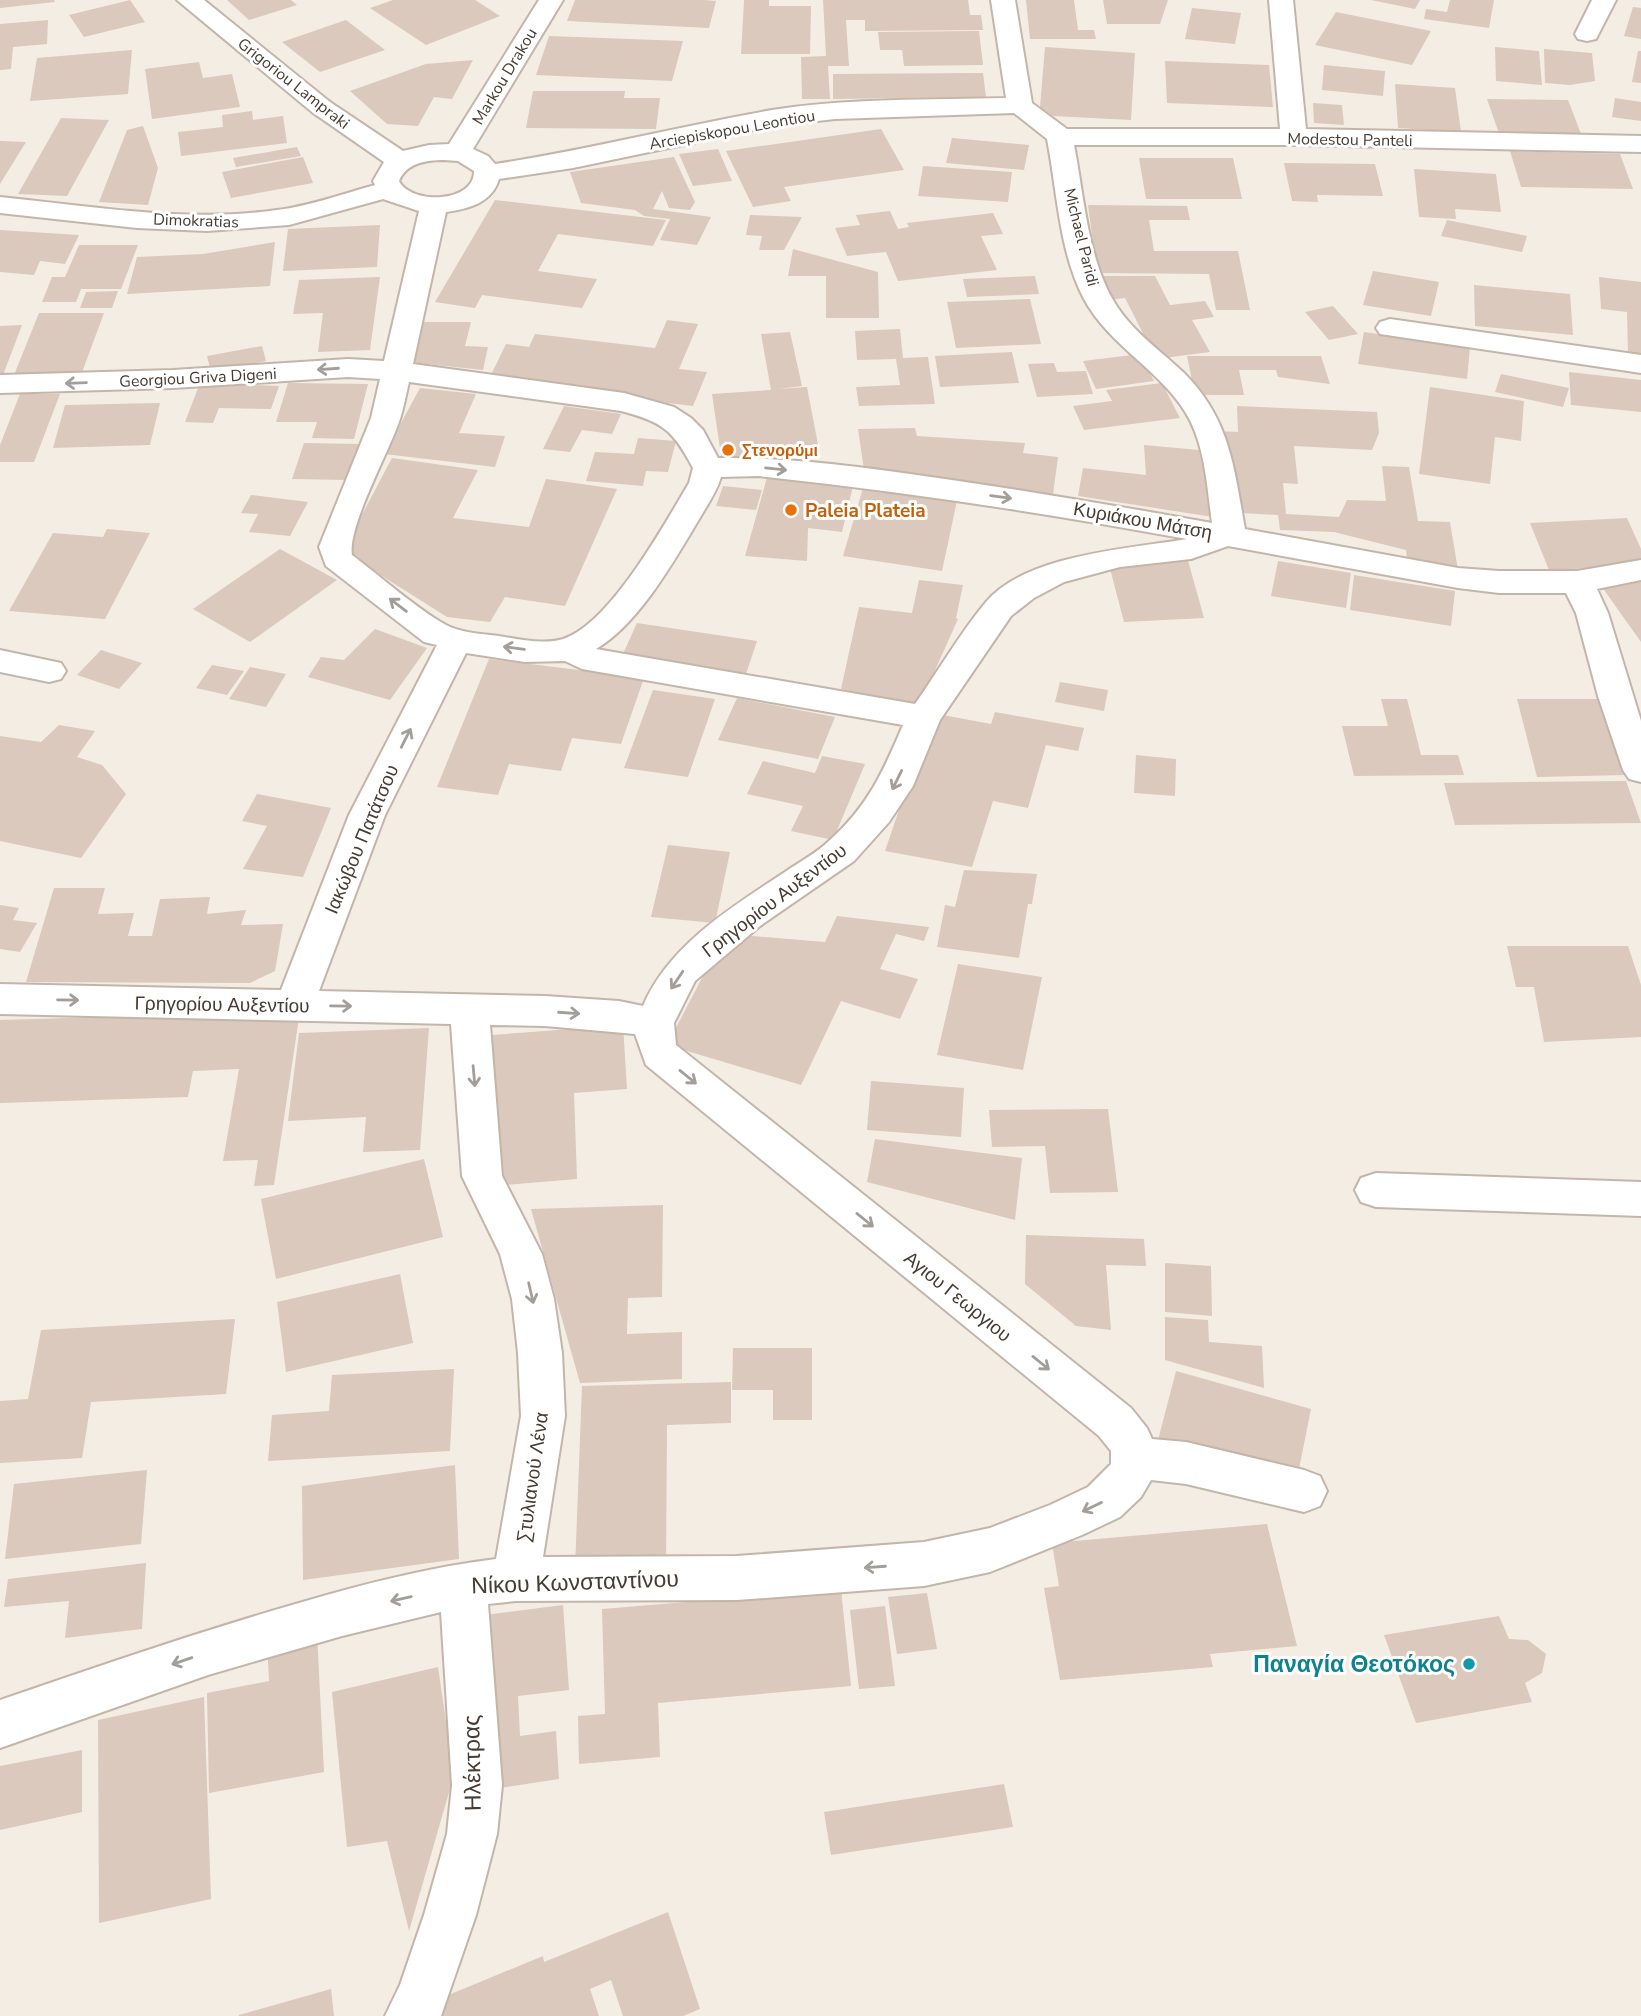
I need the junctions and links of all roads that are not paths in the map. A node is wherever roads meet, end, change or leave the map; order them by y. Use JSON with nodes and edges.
{"nodes":[{"id":1,"x":189,"y":0,"type":"edge"},
{"id":2,"x":551,"y":0,"type":"edge"},
{"id":3,"x":1003,"y":0,"type":"edge"},
{"id":4,"x":1281,"y":0,"type":"edge"},
{"id":5,"x":1604,"y":0,"type":"edge"},
{"id":6,"x":1587,"y":34,"type":"dead end"},
{"id":7,"x":1020,"y":105,"type":"junction"},
{"id":8,"x":1060,"y":137,"type":"junction"},
{"id":9,"x":1294,"y":137,"type":"junction"},
{"id":10,"x":1641,"y":144,"type":"edge"},
{"id":11,"x":457,"y":153,"type":"junction"},
{"id":12,"x":402,"y":162,"type":"junction"},
{"id":13,"x":488,"y":173,"type":"junction"},
{"id":14,"x":389,"y":189,"type":"junction"},
{"id":15,"x":0,"y":205,"type":"edge"},
{"id":16,"x":434,"y":205,"type":"junction"},
{"id":17,"x":1390,"y":328,"type":"dead end"},
{"id":18,"x":1641,"y":364,"type":"edge"},
{"id":19,"x":396,"y":371,"type":"junction"},
{"id":20,"x":0,"y":384,"type":"edge"},
{"id":21,"x":708,"y":468,"type":"junction"},
{"id":22,"x":1230,"y":534,"type":"junction"},
{"id":23,"x":1641,"y":570,"type":"edge"},
{"id":24,"x":1577,"y":582,"type":"junction"},
{"id":25,"x":456,"y":640,"type":"junction"},
{"id":26,"x":572,"y":649,"type":"junction"},
{"id":27,"x":0,"y":661,"type":"edge"},
{"id":28,"x":49,"y":671,"type":"dead end"},
{"id":29,"x":924,"y":717,"type":"junction"},
{"id":30,"x":1641,"y":770,"type":"edge"},
{"id":31,"x":0,"y":999,"type":"edge"},
{"id":32,"x":295,"y":1005,"type":"junction"},
{"id":33,"x":469,"y":1008,"type":"junction"},
{"id":34,"x":655,"y":1023,"type":"junction"},
{"id":35,"x":1376,"y":1190,"type":"dead end"},
{"id":36,"x":1641,"y":1199,"type":"edge"},
{"id":37,"x":1135,"y":1458,"type":"junction"},
{"id":38,"x":1304,"y":1491,"type":"dead end"},
{"id":39,"x":516,"y":1580,"type":"junction"},
{"id":40,"x":463,"y":1585,"type":"junction"},
{"id":41,"x":0,"y":1724,"type":"edge"},
{"id":42,"x":417,"y":2006,"type":"edge"}],
"edges":[{"from":1,"to":12,"type":"street","name":"Grigoriou Lampraki"},
{"from":2,"to":11,"type":"street","name":"Markou Drakou"},
{"from":3,"to":7,"type":"street"},
{"from":4,"to":9,"type":"street"},
{"from":5,"to":6,"type":"street"},
{"from":7,"to":8,"type":"street"},
{"from":7,"to":13,"type":"street","name":"Arciepiskopou Leontiou"},
{"from":8,"to":9,"type":"street","name":"Modestou Panteli"},
{"from":8,"to":22,"type":"street","name":"Michael Paridi"},
{"from":9,"to":10,"type":"street","name":"Modestou Panteli"},
{"from":11,"to":12,"type":"street"},
{"from":11,"to":13,"type":"street"},
{"from":12,"to":14,"type":"street"},
{"from":13,"to":16,"type":"street"},
{"from":14,"to":15,"type":"street","name":"Dimokratias"},
{"from":14,"to":16,"type":"street"},
{"from":16,"to":19,"type":"street"},
{"from":17,"to":18,"type":"street"},
{"from":19,"to":20,"type":"street","name":"Georgiou Griva Digeni","one_way":true},
{"from":19,"to":21,"type":"street","name":"Georgiou Griva Digeni"},
{"from":25,"to":19,"type":"street","one_way":true},
{"from":21,"to":22,"type":"street","name":"Κυριάκου Μάτση","one_way":true},
{"from":21,"to":26,"type":"street"},
{"from":22,"to":24,"type":"street","name":"Κυριάκου Μάτση"},
{"from":22,"to":29,"type":"street","name":"Γρηγορίου Αυξεντίου"},
{"from":23,"to":24,"type":"street","name":"Κυριάκου Μάτση"},
{"from":24,"to":30,"type":"street"},
{"from":26,"to":25,"type":"street","one_way":true},
{"from":32,"to":25,"type":"street","name":"Ιακώβου Πατάτσου","one_way":true},
{"from":26,"to":29,"type":"street"},
{"from":27,"to":28,"type":"street"},
{"from":29,"to":34,"type":"street","name":"Γρηγορίου Αυξεντίου","one_way":true},
{"from":31,"to":32,"type":"street","name":"Γρηγορίου Αυξεντίου","one_way":true},
{"from":32,"to":33,"type":"street","name":"Γρηγορίου Αυξεντίου","one_way":true},
{"from":33,"to":34,"type":"street","name":"Γρηγορίου Αυξεντίου","one_way":true},
{"from":33,"to":39,"type":"street","name":"Στυλιανού Λένα","one_way":true},
{"from":34,"to":37,"type":"street","name":"Αγιου Γεωργιου","one_way":true},
{"from":35,"to":36,"type":"street"},
{"from":37,"to":38,"type":"street"},
{"from":37,"to":39,"type":"street","name":"Νίκου Κωνσταντίνου","one_way":true},
{"from":39,"to":40,"type":"street","name":"Νίκου Κωνσταντίνου"},
{"from":40,"to":41,"type":"street","name":"Νίκου Κωνσταντίνου","one_way":true},
{"from":40,"to":42,"type":"street","name":"Ηλέκτρας"}]}
